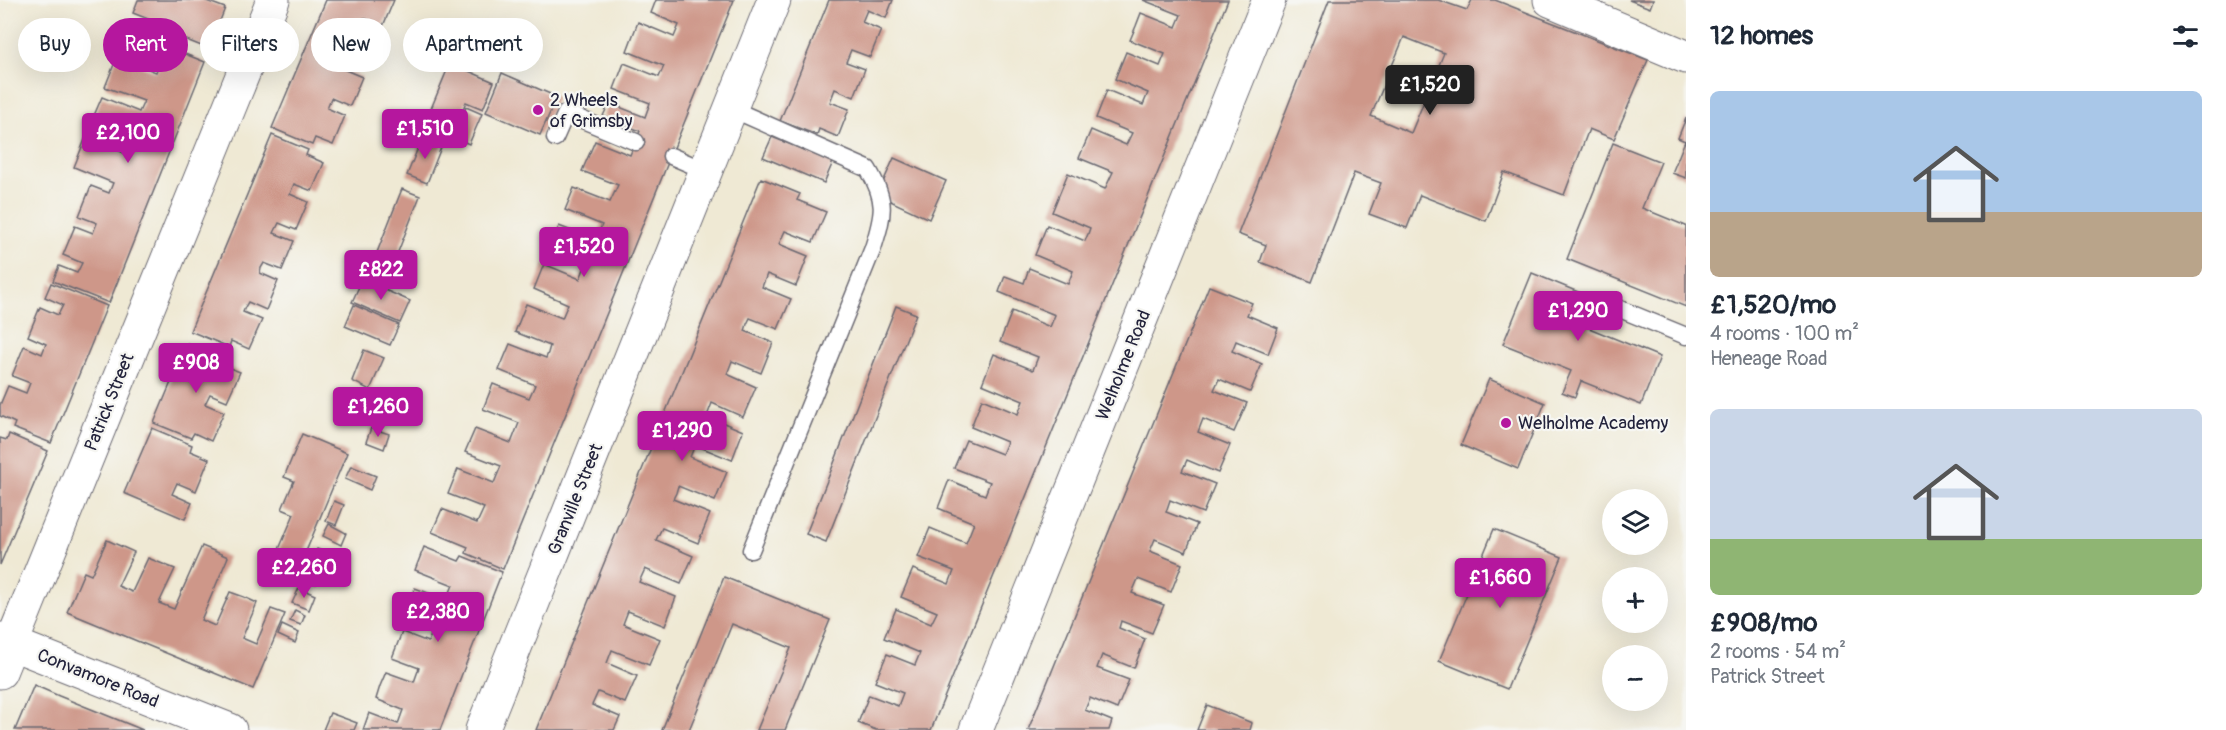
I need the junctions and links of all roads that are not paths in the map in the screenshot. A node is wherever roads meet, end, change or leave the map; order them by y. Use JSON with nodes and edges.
{"nodes":[{"id":1,"x":273,"y":0,"type":"edge"},
{"id":2,"x":774,"y":0,"type":"edge"},
{"id":3,"x":1269,"y":0,"type":"edge"},
{"id":4,"x":1550,"y":0,"type":"edge"},
{"id":5,"x":1683,"y":48,"type":"edge"},
{"id":6,"x":732,"y":109,"type":"junction"},
{"id":7,"x":555,"y":138,"type":"dead end"},
{"id":8,"x":636,"y":142,"type":"dead end"},
{"id":9,"x":671,"y":156,"type":"dead end"},
{"id":10,"x":706,"y":171,"type":"junction"},
{"id":11,"x":1615,"y":307,"type":"dead end"},
{"id":12,"x":1686,"y":336,"type":"edge"},
{"id":13,"x":751,"y":550,"type":"dead end"},
{"id":14,"x":4,"y":651,"type":"edge"},
{"id":15,"x":230,"y":730,"type":"edge"},
{"id":16,"x":482,"y":730,"type":"edge"},
{"id":17,"x":976,"y":730,"type":"edge"}],
"edges":[{"from":1,"to":14,"type":"street","name":"Patrick Street"},
{"from":2,"to":6,"type":"street","name":"Granville Street"},
{"from":3,"to":17,"type":"street","name":"Welholme Road"},
{"from":4,"to":5,"type":"street"},
{"from":6,"to":10,"type":"street","name":"Granville Street"},
{"from":6,"to":13,"type":"lane"},
{"from":7,"to":8,"type":"lane"},
{"from":9,"to":10,"type":"lane"},
{"from":10,"to":16,"type":"street","name":"Granville Street"},
{"from":11,"to":12,"type":"lane"},
{"from":14,"to":15,"type":"street","name":"Convamore Road"}]}
